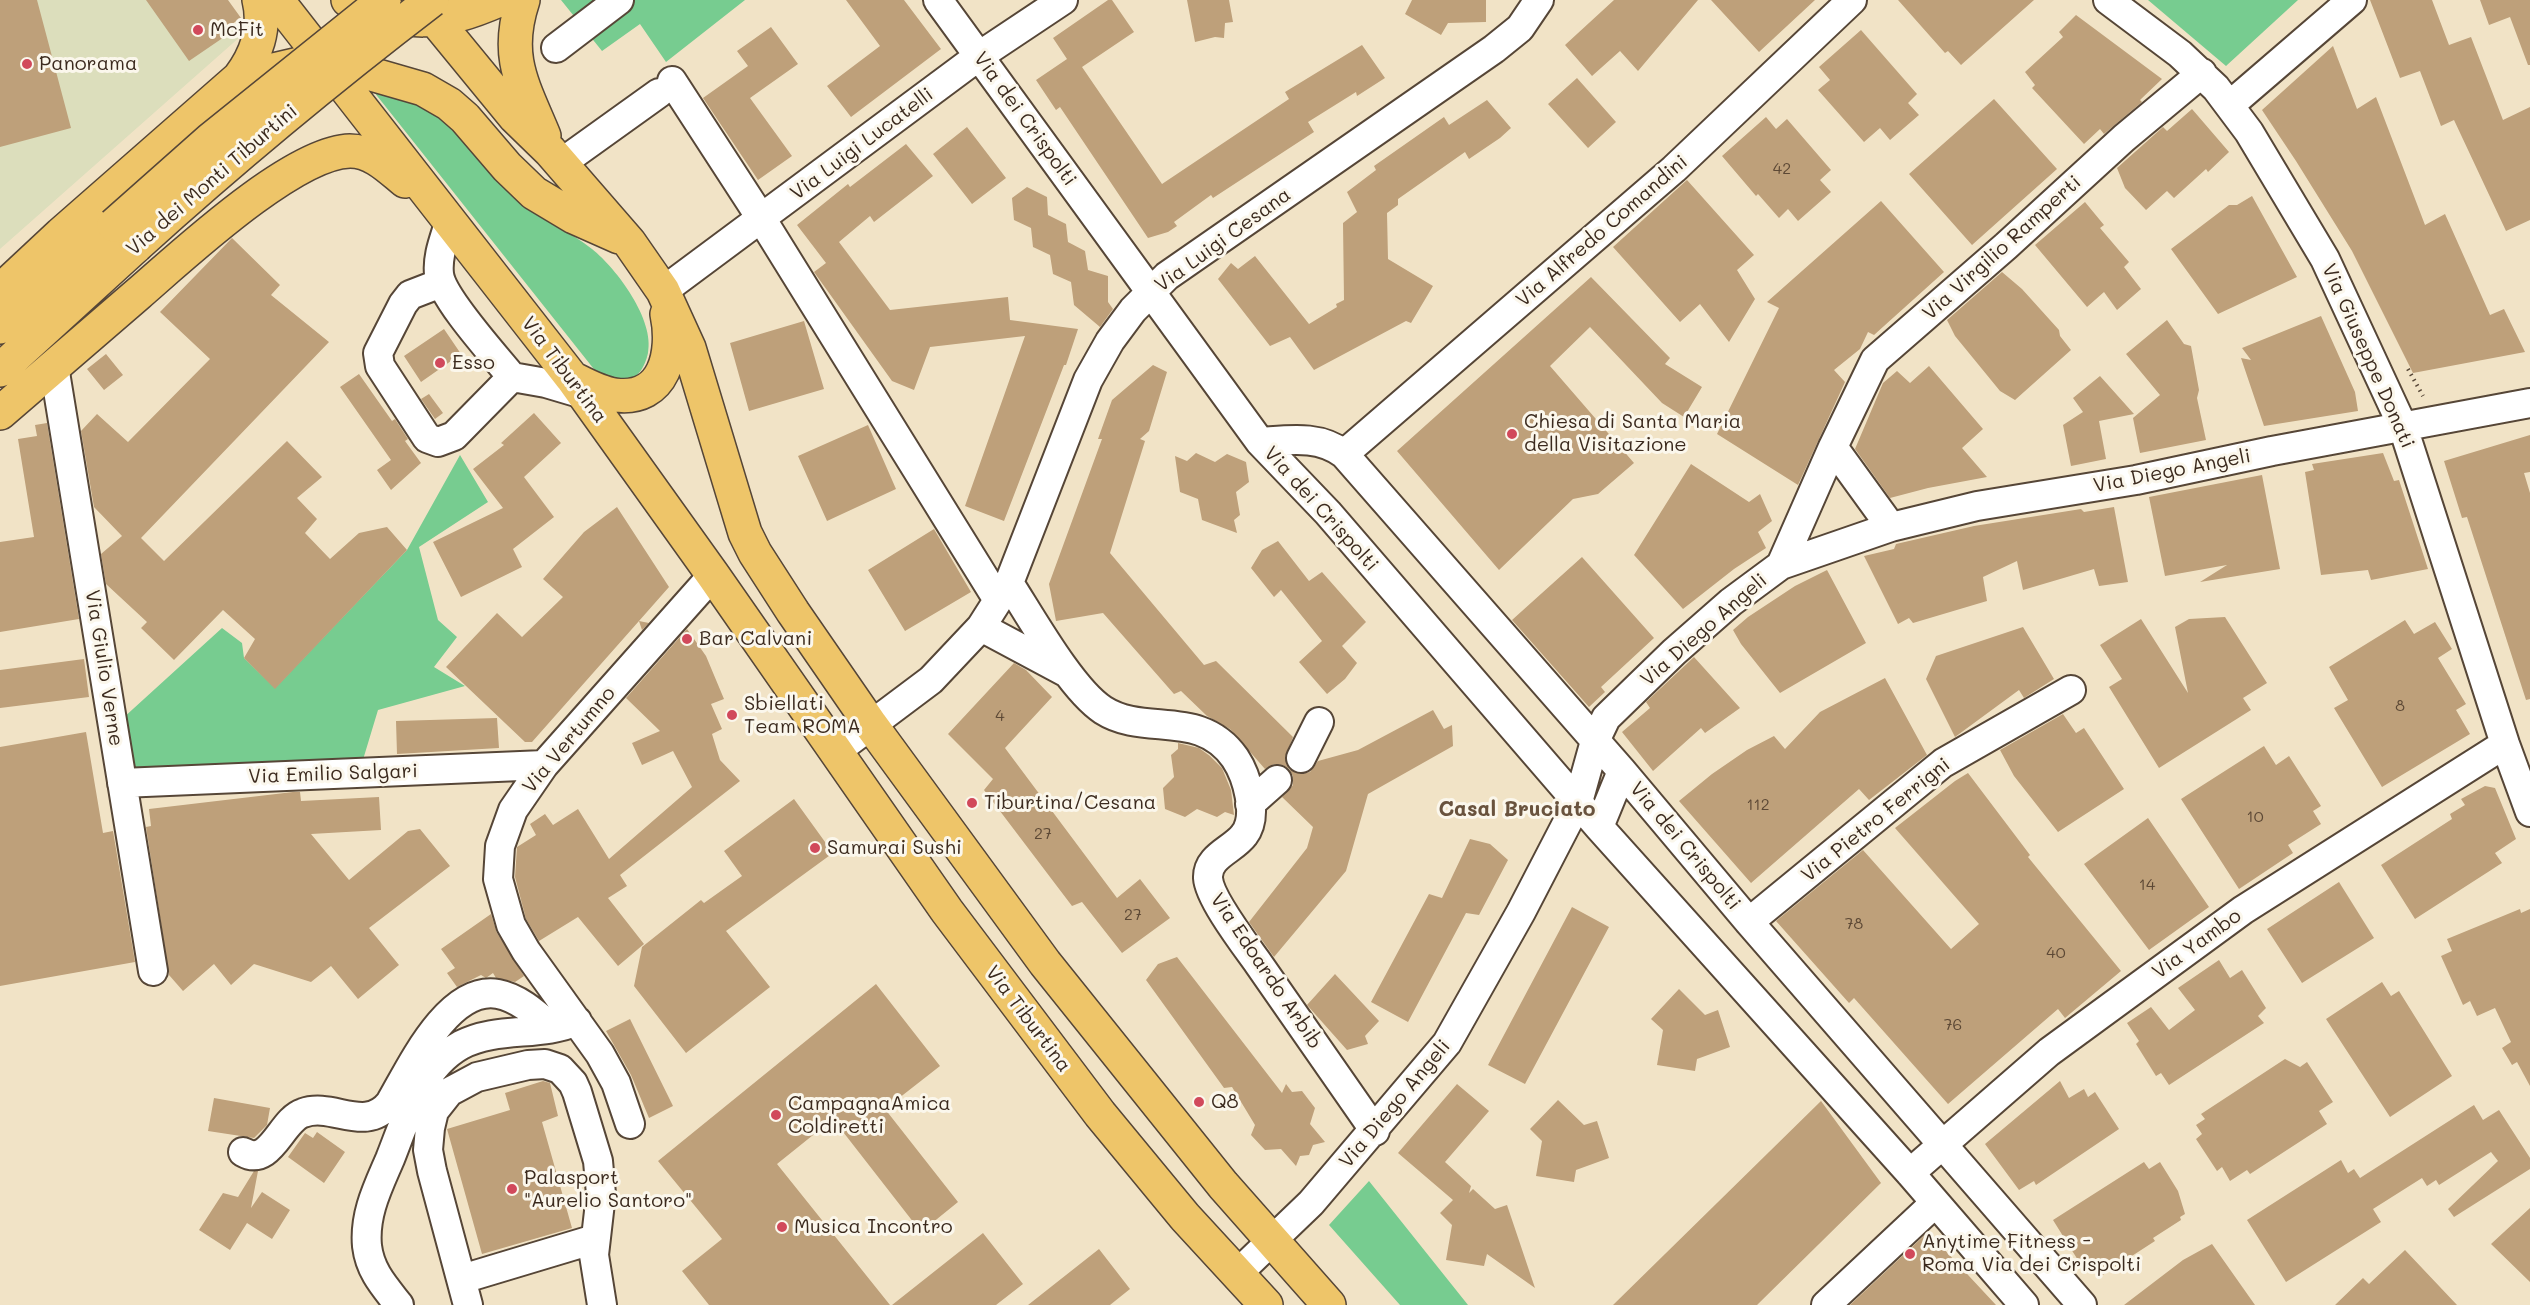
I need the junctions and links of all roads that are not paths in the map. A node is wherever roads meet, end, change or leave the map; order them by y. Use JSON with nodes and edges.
{"nodes":[{"id":1,"x":259,"y":0,"type":"edge"},
{"id":2,"x":277,"y":0,"type":"edge"},
{"id":3,"x":348,"y":0,"type":"edge"},
{"id":4,"x":384,"y":0,"type":"edge"},
{"id":5,"x":499,"y":0,"type":"edge"},
{"id":6,"x":523,"y":0,"type":"edge"},
{"id":7,"x":620,"y":0,"type":"edge"},
{"id":8,"x":938,"y":0,"type":"edge"},
{"id":9,"x":1063,"y":0,"type":"edge"},
{"id":10,"x":1539,"y":0,"type":"edge"},
{"id":11,"x":1852,"y":0,"type":"edge"},
{"id":12,"x":2108,"y":0,"type":"edge"},
{"id":13,"x":2352,"y":0,"type":"edge"},
{"id":14,"x":429,"y":7,"type":"edge"},
{"id":15,"x":556,"y":48,"type":"dead end"},
{"id":16,"x":979,"y":56,"type":"junction"},
{"id":17,"x":326,"y":61,"type":"junction"},
{"id":18,"x":2202,"y":73,"type":"junction"},
{"id":19,"x":239,"y":78,"type":"junction"},
{"id":20,"x":2230,"y":105,"type":"junction"},
{"id":21,"x":555,"y":158,"type":"junction"},
{"id":22,"x":445,"y":214,"type":"junction"},
{"id":23,"x":762,"y":218,"type":"junction"},
{"id":24,"x":125,"y":236,"type":"junction"},
{"id":25,"x":629,"y":242,"type":"junction"},
{"id":26,"x":441,"y":283,"type":"junction"},
{"id":27,"x":0,"y":291,"type":"edge"},
{"id":28,"x":663,"y":291,"type":"junction"},
{"id":29,"x":1150,"y":292,"type":"junction"},
{"id":30,"x":0,"y":327,"type":"edge"},
{"id":31,"x":54,"y":366,"type":"junction"},
{"id":32,"x":0,"y":370,"type":"edge"},
{"id":33,"x":512,"y":376,"type":"junction"},
{"id":34,"x":577,"y":386,"type":"junction"},
{"id":35,"x":2530,"y":403,"type":"edge"},
{"id":36,"x":0,"y":413,"type":"edge"},
{"id":37,"x":2403,"y":427,"type":"junction"},
{"id":38,"x":1260,"y":442,"type":"junction"},
{"id":39,"x":1833,"y":447,"type":"junction"},
{"id":40,"x":1344,"y":454,"type":"junction"},
{"id":41,"x":1891,"y":527,"type":"junction"},
{"id":42,"x":1781,"y":565,"type":"junction"},
{"id":43,"x":713,"y":575,"type":"junction"},
{"id":44,"x":1004,"y":592,"type":"junction"},
{"id":45,"x":981,"y":627,"type":"junction"},
{"id":46,"x":1069,"y":674,"type":"junction"},
{"id":47,"x":2071,"y":690,"type":"dead end"},
{"id":48,"x":1319,"y":722,"type":"dead end"},
{"id":49,"x":871,"y":725,"type":"junction"},
{"id":50,"x":1595,"y":741,"type":"junction"},
{"id":51,"x":2505,"y":744,"type":"junction"},
{"id":52,"x":834,"y":752,"type":"junction"},
{"id":53,"x":1301,"y":758,"type":"dead end"},
{"id":54,"x":544,"y":765,"type":"junction"},
{"id":55,"x":1622,"y":771,"type":"junction"},
{"id":56,"x":1277,"y":780,"type":"dead end"},
{"id":57,"x":122,"y":783,"type":"junction"},
{"id":58,"x":1578,"y":802,"type":"junction"},
{"id":59,"x":1250,"y":804,"type":"junction"},
{"id":60,"x":2530,"y":812,"type":"edge"},
{"id":61,"x":1599,"y":827,"type":"junction"},
{"id":62,"x":1749,"y":922,"type":"junction"},
{"id":63,"x":153,"y":971,"type":"dead end"},
{"id":64,"x":564,"y":1025,"type":"junction"},
{"id":65,"x":630,"y":1124,"type":"dead end"},
{"id":66,"x":1375,"y":1131,"type":"junction"},
{"id":67,"x":1943,"y":1145,"type":"junction"},
{"id":68,"x":243,"y":1152,"type":"dead end"},
{"id":69,"x":1910,"y":1173,"type":"junction"},
{"id":70,"x":1935,"y":1203,"type":"junction"},
{"id":71,"x":595,"y":1239,"type":"junction"},
{"id":72,"x":1271,"y":1241,"type":"junction"},
{"id":73,"x":1238,"y":1274,"type":"junction"},
{"id":74,"x":465,"y":1292,"type":"edge"},
{"id":75,"x":399,"y":1305,"type":"edge"},
{"id":76,"x":602,"y":1305,"type":"edge"},
{"id":77,"x":1266,"y":1305,"type":"edge"},
{"id":78,"x":1329,"y":1305,"type":"edge"},
{"id":79,"x":1826,"y":1305,"type":"edge"},
{"id":80,"x":2024,"y":1305,"type":"edge"},
{"id":81,"x":2082,"y":1305,"type":"edge"}],
"edges":[{"from":1,"to":19,"type":"main road"},
{"from":2,"to":17,"type":"main road","name":"Via Tiburtina"},
{"from":3,"to":14,"type":"main road"},
{"from":4,"to":24,"type":"main road","name":"Via dei Monti Tiburtini","bridge":true},
{"from":5,"to":14,"type":"main road"},
{"from":6,"to":21,"type":"main road"},
{"from":7,"to":15,"type":"street"},
{"from":8,"to":16,"type":"street","name":"Via dei Crispolti"},
{"from":9,"to":16,"type":"street","name":"Via Luigi Lucatelli"},
{"from":10,"to":29,"type":"street","name":"Via Luigi Cesana"},
{"from":11,"to":40,"type":"street","name":"Via Alfredo Comandini"},
{"from":12,"to":18,"type":"street","name":"Via Giuseppe Donati"},
{"from":13,"to":20,"type":"street"},
{"from":14,"to":21,"type":"main road"},
{"from":14,"to":24,"type":"main road","name":"Via dei Monti Tiburtini","bridge":true},
{"from":16,"to":23,"type":"street","name":"Via Luigi Lucatelli"},
{"from":16,"to":29,"type":"street","name":"Via dei Crispolti"},
{"from":17,"to":19,"type":"main road"},
{"from":17,"to":22,"type":"main road","name":"Via Tiburtina"},
{"from":17,"to":25,"type":"main road"},
{"from":18,"to":20,"type":"street","name":"Via Giuseppe Donati"},
{"from":18,"to":39,"type":"street","name":"Via Virgilio Ramperti"},
{"from":19,"to":27,"type":"main road"},
{"from":20,"to":37,"type":"street","name":"Via Giuseppe Donati"},
{"from":21,"to":23,"type":"street","name":"Via Edoardo Arbib"},
{"from":21,"to":25,"type":"main road"},
{"from":22,"to":26,"type":"street"},
{"from":22,"to":31,"type":"main road"},
{"from":22,"to":34,"type":"main road","name":"Via Tiburtina"},
{"from":23,"to":28,"type":"street","name":"Via Luigi Lucatelli"},
{"from":23,"to":44,"type":"street","name":"Via Edoardo Arbib"},
{"from":24,"to":30,"type":"main road","name":"Via dei Monti Tiburtini"},
{"from":24,"to":32,"type":"main road","name":"Via dei Monti Tiburtini"},
{"from":25,"to":28,"type":"main road"},
{"from":26,"to":33,"type":"street"},
{"from":26,"to":33,"type":"street"},
{"from":28,"to":34,"type":"main road"},
{"from":28,"to":49,"type":"main road"},
{"from":29,"to":38,"type":"street","name":"Via dei Crispolti"},
{"from":29,"to":44,"type":"street","name":"Via Luigi Cesana"},
{"from":31,"to":36,"type":"main road"},
{"from":31,"to":57,"type":"street","name":"Via Giulio Verne"},
{"from":33,"to":34,"type":"street"},
{"from":34,"to":43,"type":"main road","name":"Via Tiburtina"},
{"from":35,"to":37,"type":"street","name":"Via Diego Angeli"},
{"from":37,"to":41,"type":"street","name":"Via Diego Angeli"},
{"from":37,"to":51,"type":"street","name":"Via Giuseppe Donati"},
{"from":38,"to":40,"type":"street","name":"Via dei Crispolti"},
{"from":38,"to":58,"type":"street","name":"Via dei Crispolti"},
{"from":39,"to":41,"type":"street"},
{"from":39,"to":42,"type":"street","name":"Via Virgilio Ramperti"},
{"from":40,"to":50,"type":"street","name":"Via dei Crispolti"},
{"from":41,"to":42,"type":"street","name":"Via Diego Angeli"},
{"from":42,"to":50,"type":"street","name":"Via Diego Angeli"},
{"from":43,"to":52,"type":"main road","name":"Via Tiburtina"},
{"from":43,"to":54,"type":"street","name":"Via Vertumno"},
{"from":44,"to":45,"type":"street","name":"Via Luigi Cesana"},
{"from":44,"to":46,"type":"street","name":"Via Edoardo Arbib"},
{"from":45,"to":46,"type":"street","name":"Via Edoardo Arbib"},
{"from":45,"to":49,"type":"street","name":"Via Luigi Cesana"},
{"from":46,"to":59,"type":"street","name":"Via Edoardo Arbib"},
{"from":47,"to":62,"type":"street","name":"Via Pietro Ferrigni"},
{"from":48,"to":53,"type":"street"},
{"from":49,"to":52,"type":"street"},
{"from":49,"to":72,"type":"main road"},
{"from":50,"to":55,"type":"street","name":"Via dei Crispolti"},
{"from":50,"to":58,"type":"street","name":"Via Diego Angeli"},
{"from":51,"to":60,"type":"street","name":"Via Giuseppe Donati"},
{"from":51,"to":67,"type":"street","name":"Via Yambo"},
{"from":52,"to":73,"type":"main road","name":"Via Tiburtina"},
{"from":54,"to":57,"type":"street","name":"Via Emilio Salgari"},
{"from":54,"to":64,"type":"street","name":"Via Vertumno"},
{"from":55,"to":61,"type":"street"},
{"from":55,"to":62,"type":"street","name":"Via dei Crispolti"},
{"from":56,"to":59,"type":"street"},
{"from":57,"to":63,"type":"street","name":"Via Giulio Verne"},
{"from":58,"to":61,"type":"street","name":"Via dei Crispolti"},
{"from":58,"to":66,"type":"street","name":"Via Diego Angeli"},
{"from":59,"to":66,"type":"street","name":"Via Edoardo Arbib"},
{"from":61,"to":69,"type":"street","name":"Via dei Crispolti"},
{"from":62,"to":67,"type":"street","name":"Via dei Crispolti"},
{"from":64,"to":65,"type":"street","name":"Via Vertumno"},
{"from":64,"to":68,"type":"street"},
{"from":64,"to":75,"type":"street"},
{"from":66,"to":72,"type":"street","name":"Via Diego Angeli"},
{"from":67,"to":69,"type":"street","name":"Via Yambo"},
{"from":67,"to":81,"type":"street","name":"Via dei Crispolti"},
{"from":69,"to":70,"type":"street","name":"Via dei Crispolti"},
{"from":70,"to":79,"type":"street"},
{"from":70,"to":80,"type":"street","name":"Via dei Crispolti"},
{"from":71,"to":74,"type":"street"},
{"from":71,"to":74,"type":"street"},
{"from":71,"to":76,"type":"street"},
{"from":72,"to":73,"type":"street"},
{"from":72,"to":78,"type":"main road"},
{"from":73,"to":77,"type":"main road","name":"Via Tiburtina"}]}
